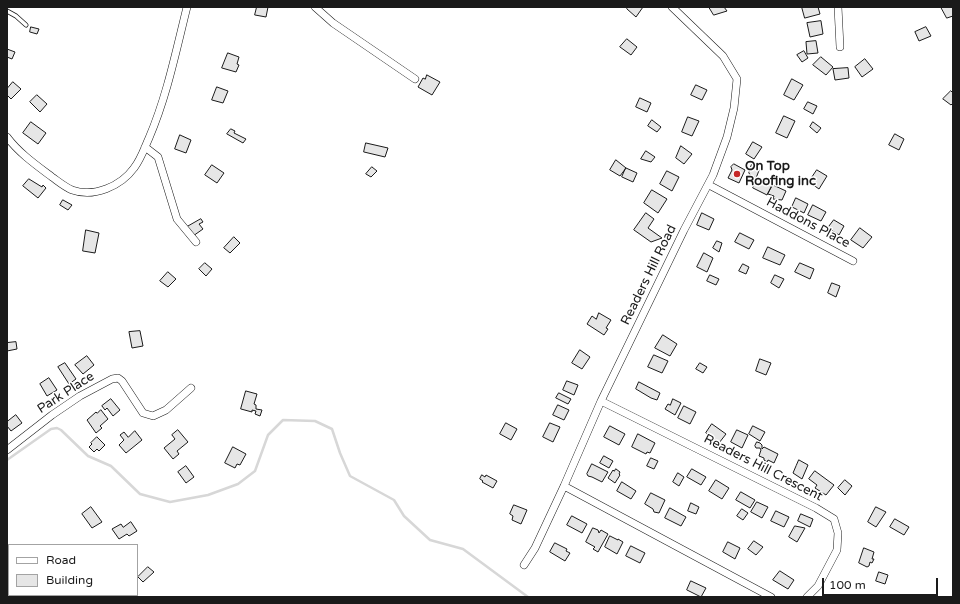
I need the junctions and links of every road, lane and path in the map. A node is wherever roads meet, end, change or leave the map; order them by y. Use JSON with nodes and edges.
{"nodes":[{"id":1,"x":187,"y":7,"type":"edge"},
{"id":2,"x":315,"y":7,"type":"edge"},
{"id":3,"x":672,"y":7,"type":"edge"},
{"id":4,"x":838,"y":7,"type":"edge"},
{"id":5,"x":7,"y":11,"type":"edge"},
{"id":6,"x":26,"y":25,"type":"dead end"},
{"id":7,"x":840,"y":47,"type":"dead end"},
{"id":8,"x":414,"y":79,"type":"dead end"},
{"id":9,"x":7,"y":137,"type":"edge"},
{"id":10,"x":145,"y":147,"type":"junction"},
{"id":11,"x":709,"y":184,"type":"junction"},
{"id":12,"x":196,"y":242,"type":"dead end"},
{"id":13,"x":853,"y":261,"type":"dead end"},
{"id":14,"x":192,"y":388,"type":"dead end"},
{"id":15,"x":601,"y":401,"type":"junction"},
{"id":16,"x":7,"y":450,"type":"edge"},
{"id":17,"x":564,"y":486,"type":"junction"},
{"id":18,"x":524,"y":565,"type":"dead end"},
{"id":19,"x":770,"y":597,"type":"edge"},
{"id":20,"x":808,"y":597,"type":"edge"}],
"edges":[{"from":1,"to":10,"type":"street"},
{"from":2,"to":8,"type":"street"},
{"from":3,"to":11,"type":"street","name":"Readers Hill Road"},
{"from":4,"to":7,"type":"street"},
{"from":5,"to":6,"type":"lane"},
{"from":9,"to":10,"type":"street"},
{"from":10,"to":12,"type":"street"},
{"from":11,"to":13,"type":"street","name":"Haddons Place"},
{"from":11,"to":15,"type":"street","name":"Readers Hill Road"},
{"from":14,"to":16,"type":"street","name":"Park Place"},
{"from":15,"to":17,"type":"street","name":"Readers Hill Road"},
{"from":15,"to":20,"type":"street","name":"Readers Hill Crescent"},
{"from":17,"to":18,"type":"street","name":"Readers Hill Road"},
{"from":17,"to":19,"type":"street"}]}
